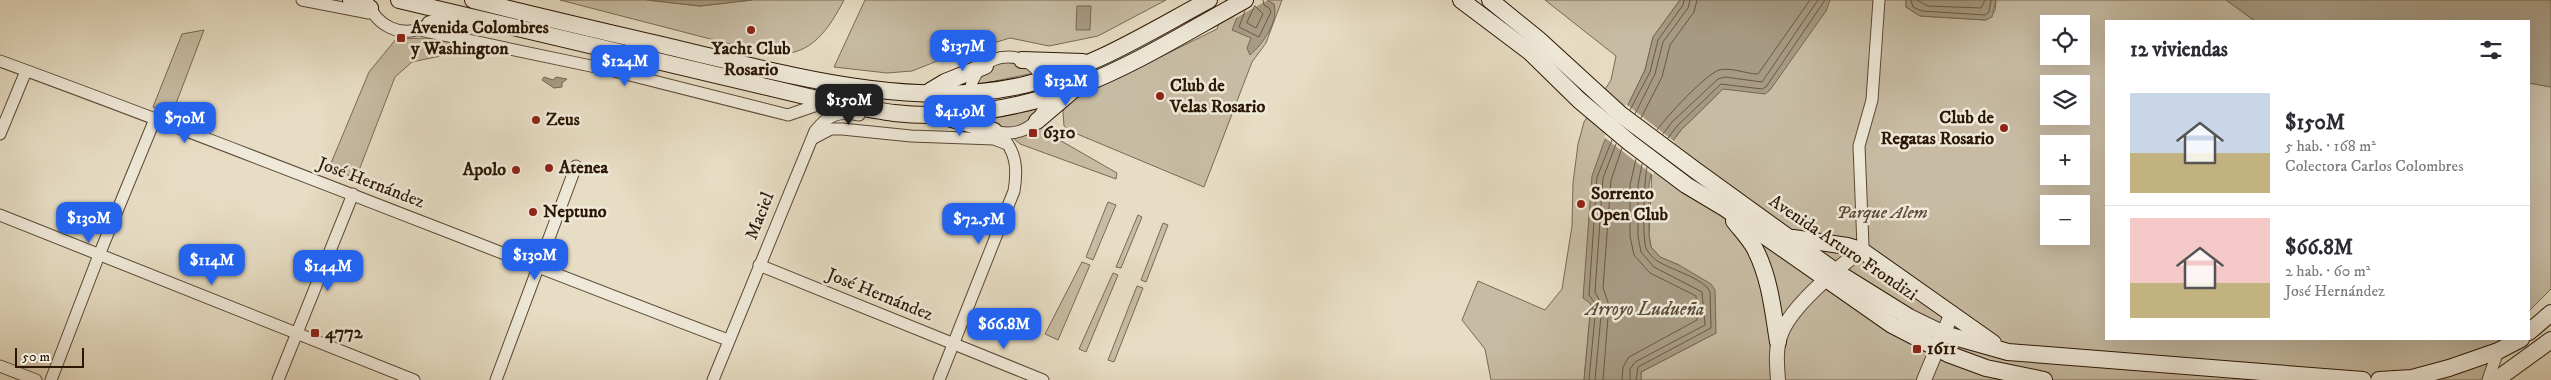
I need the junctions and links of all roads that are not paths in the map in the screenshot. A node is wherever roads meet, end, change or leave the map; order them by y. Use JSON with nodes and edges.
{"nodes":[{"id":1,"x":302,"y":0,"type":"edge"},
{"id":2,"x":351,"y":0,"type":"edge"},
{"id":3,"x":398,"y":0,"type":"edge"},
{"id":4,"x":473,"y":0,"type":"edge"},
{"id":5,"x":493,"y":0,"type":"edge"},
{"id":6,"x":1209,"y":0,"type":"edge"},
{"id":7,"x":1245,"y":0,"type":"edge"},
{"id":8,"x":1461,"y":0,"type":"edge"},
{"id":9,"x":1490,"y":0,"type":"edge"},
{"id":10,"x":1878,"y":0,"type":"edge"},
{"id":11,"x":443,"y":5,"type":"edge"},
{"id":12,"x":371,"y":7,"type":"edge"},
{"id":13,"x":508,"y":9,"type":"junction"},
{"id":14,"x":491,"y":21,"type":"junction"},
{"id":15,"x":425,"y":27,"type":"junction"},
{"id":16,"x":1022,"y":60,"type":"junction"},
{"id":17,"x":0,"y":61,"type":"edge"},
{"id":18,"x":1090,"y":62,"type":"junction"},
{"id":19,"x":985,"y":66,"type":"junction"},
{"id":20,"x":26,"y":70,"type":"junction"},
{"id":21,"x":1043,"y":80,"type":"junction"},
{"id":22,"x":1076,"y":87,"type":"junction"},
{"id":23,"x":929,"y":92,"type":"junction"},
{"id":24,"x":970,"y":93,"type":"junction"},
{"id":25,"x":1047,"y":96,"type":"junction"},
{"id":26,"x":826,"y":102,"type":"junction"},
{"id":27,"x":877,"y":110,"type":"junction"},
{"id":28,"x":973,"y":111,"type":"junction"},
{"id":29,"x":934,"y":114,"type":"junction"},
{"id":30,"x":156,"y":119,"type":"junction"},
{"id":31,"x":1037,"y":121,"type":"junction"},
{"id":32,"x":0,"y":134,"type":"edge"},
{"id":33,"x":1000,"y":135,"type":"junction"},
{"id":34,"x":811,"y":140,"type":"junction"},
{"id":35,"x":576,"y":166,"type":"dead end"},
{"id":36,"x":354,"y":194,"type":"junction"},
{"id":37,"x":1726,"y":209,"type":"junction"},
{"id":38,"x":0,"y":215,"type":"edge"},
{"id":39,"x":1790,"y":238,"type":"junction"},
{"id":40,"x":1861,"y":250,"type":"junction"},
{"id":41,"x":99,"y":255,"type":"junction"},
{"id":42,"x":759,"y":265,"type":"junction"},
{"id":43,"x":539,"y":268,"type":"junction"},
{"id":44,"x":1830,"y":275,"type":"junction"},
{"id":45,"x":1952,"y":313,"type":"junction"},
{"id":46,"x":2550,"y":316,"type":"edge"},
{"id":47,"x":2530,"y":331,"type":"edge"},
{"id":48,"x":297,"y":333,"type":"junction"},
{"id":49,"x":1944,"y":334,"type":"junction"},
{"id":50,"x":728,"y":340,"type":"junction"},
{"id":51,"x":2519,"y":340,"type":"edge"},
{"id":52,"x":2550,"y":341,"type":"edge"},
{"id":53,"x":1778,"y":342,"type":"junction"},
{"id":54,"x":954,"y":344,"type":"junction"},
{"id":55,"x":1938,"y":349,"type":"junction"},
{"id":56,"x":2498,"y":351,"type":"junction"},
{"id":57,"x":2008,"y":352,"type":"junction"},
{"id":58,"x":0,"y":366,"type":"edge"},
{"id":59,"x":36,"y":380,"type":"edge"},
{"id":60,"x":51,"y":380,"type":"edge"},
{"id":61,"x":278,"y":380,"type":"edge"},
{"id":62,"x":414,"y":380,"type":"edge"},
{"id":63,"x":496,"y":380,"type":"edge"},
{"id":64,"x":713,"y":380,"type":"edge"},
{"id":65,"x":940,"y":380,"type":"edge"},
{"id":66,"x":1043,"y":380,"type":"edge"},
{"id":67,"x":1778,"y":380,"type":"edge"},
{"id":68,"x":1924,"y":380,"type":"edge"},
{"id":69,"x":2006,"y":380,"type":"edge"},
{"id":70,"x":2038,"y":380,"type":"edge"},
{"id":71,"x":2363,"y":380,"type":"edge"},
{"id":72,"x":2379,"y":380,"type":"edge"},
{"id":73,"x":2488,"y":380,"type":"edge"},
{"id":74,"x":2496,"y":380,"type":"edge"}],
"edges":[{"from":1,"to":12,"type":"street"},
{"from":2,"to":12,"type":"main road"},
{"from":3,"to":11,"type":"main road"},
{"from":4,"to":13,"type":"main road"},
{"from":5,"to":13,"type":"main road"},
{"from":6,"to":18,"type":"main road"},
{"from":7,"to":22,"type":"main road"},
{"from":8,"to":37,"type":"main road","name":"Avenida Arturo Frondizi"},
{"from":9,"to":39,"type":"main road","name":"Avenida Arturo Frondizi"},
{"from":10,"to":40,"type":"street"},
{"from":11,"to":14,"type":"main road"},
{"from":11,"to":15,"type":"street"},
{"from":12,"to":15,"type":"street"},
{"from":13,"to":23,"type":"main road"},
{"from":14,"to":15,"type":"main road"},
{"from":14,"to":26,"type":"main road"},
{"from":15,"to":26,"type":"street"},
{"from":16,"to":18,"type":"main road"},
{"from":16,"to":19,"type":"street"},
{"from":16,"to":21,"type":"street"},
{"from":17,"to":20,"type":"street","name":"José Hernández"},
{"from":18,"to":21,"type":"main road"},
{"from":19,"to":23,"type":"main road"},
{"from":19,"to":24,"type":"street"},
{"from":20,"to":30,"type":"street","name":"José Hernández"},
{"from":20,"to":32,"type":"street"},
{"from":21,"to":24,"type":"main road"},
{"from":21,"to":25,"type":"street"},
{"from":22,"to":25,"type":"main road"},
{"from":22,"to":31,"type":"main road"},
{"from":23,"to":24,"type":"main road"},
{"from":24,"to":28,"type":"street"},
{"from":25,"to":28,"type":"main road"},
{"from":25,"to":31,"type":"street"},
{"from":26,"to":27,"type":"main road"},
{"from":27,"to":29,"type":"main road"},
{"from":27,"to":34,"type":"street","name":"Maciel"},
{"from":28,"to":29,"type":"main road"},
{"from":28,"to":33,"type":"street"},
{"from":29,"to":33,"type":"main road"},
{"from":30,"to":36,"type":"street","name":"José Hernández"},
{"from":30,"to":41,"type":"street"},
{"from":31,"to":33,"type":"street"},
{"from":33,"to":34,"type":"street"},
{"from":33,"to":54,"type":"street"},
{"from":34,"to":42,"type":"street","name":"Maciel"},
{"from":35,"to":43,"type":"street"},
{"from":36,"to":43,"type":"street","name":"José Hernández"},
{"from":36,"to":48,"type":"street"},
{"from":37,"to":44,"type":"main road","name":"Avenida Arturo Frondizi"},
{"from":37,"to":53,"type":"main road"},
{"from":38,"to":41,"type":"street"},
{"from":39,"to":40,"type":"main road"},
{"from":39,"to":44,"type":"main road","name":"Avenida Arturo Frondizi"},
{"from":40,"to":44,"type":"street"},
{"from":40,"to":45,"type":"main road"},
{"from":41,"to":48,"type":"street"},
{"from":41,"to":60,"type":"street"},
{"from":42,"to":50,"type":"street","name":"Maciel"},
{"from":42,"to":54,"type":"street","name":"José Hernández"},
{"from":43,"to":50,"type":"street","name":"José Hernández"},
{"from":43,"to":63,"type":"street"},
{"from":44,"to":49,"type":"main road","name":"Avenida Arturo Frondizi"},
{"from":44,"to":53,"type":"street"},
{"from":44,"to":55,"type":"main road","name":"Avenida Arturo Frondizi"},
{"from":45,"to":49,"type":"street"},
{"from":45,"to":57,"type":"main road"},
{"from":46,"to":47,"type":"main road"},
{"from":48,"to":61,"type":"street"},
{"from":48,"to":62,"type":"street"},
{"from":49,"to":55,"type":"street"},
{"from":49,"to":57,"type":"main road","name":"Avenida Arturo Frondizi"},
{"from":50,"to":64,"type":"street","name":"Maciel"},
{"from":51,"to":56,"type":"main road"},
{"from":52,"to":74,"type":"main road"},
{"from":53,"to":67,"type":"street"},
{"from":54,"to":65,"type":"street"},
{"from":54,"to":66,"type":"street","name":"José Hernández"},
{"from":55,"to":68,"type":"street"},
{"from":55,"to":70,"type":"main road","name":"Avenida Arturo Frondizi"},
{"from":56,"to":72,"type":"main road"},
{"from":56,"to":73,"type":"street"},
{"from":57,"to":71,"type":"main road","name":"Avenida Arturo Frondizi"},
{"from":58,"to":59,"type":"street"},
{"from":69,"to":70,"type":"main road"}]}
